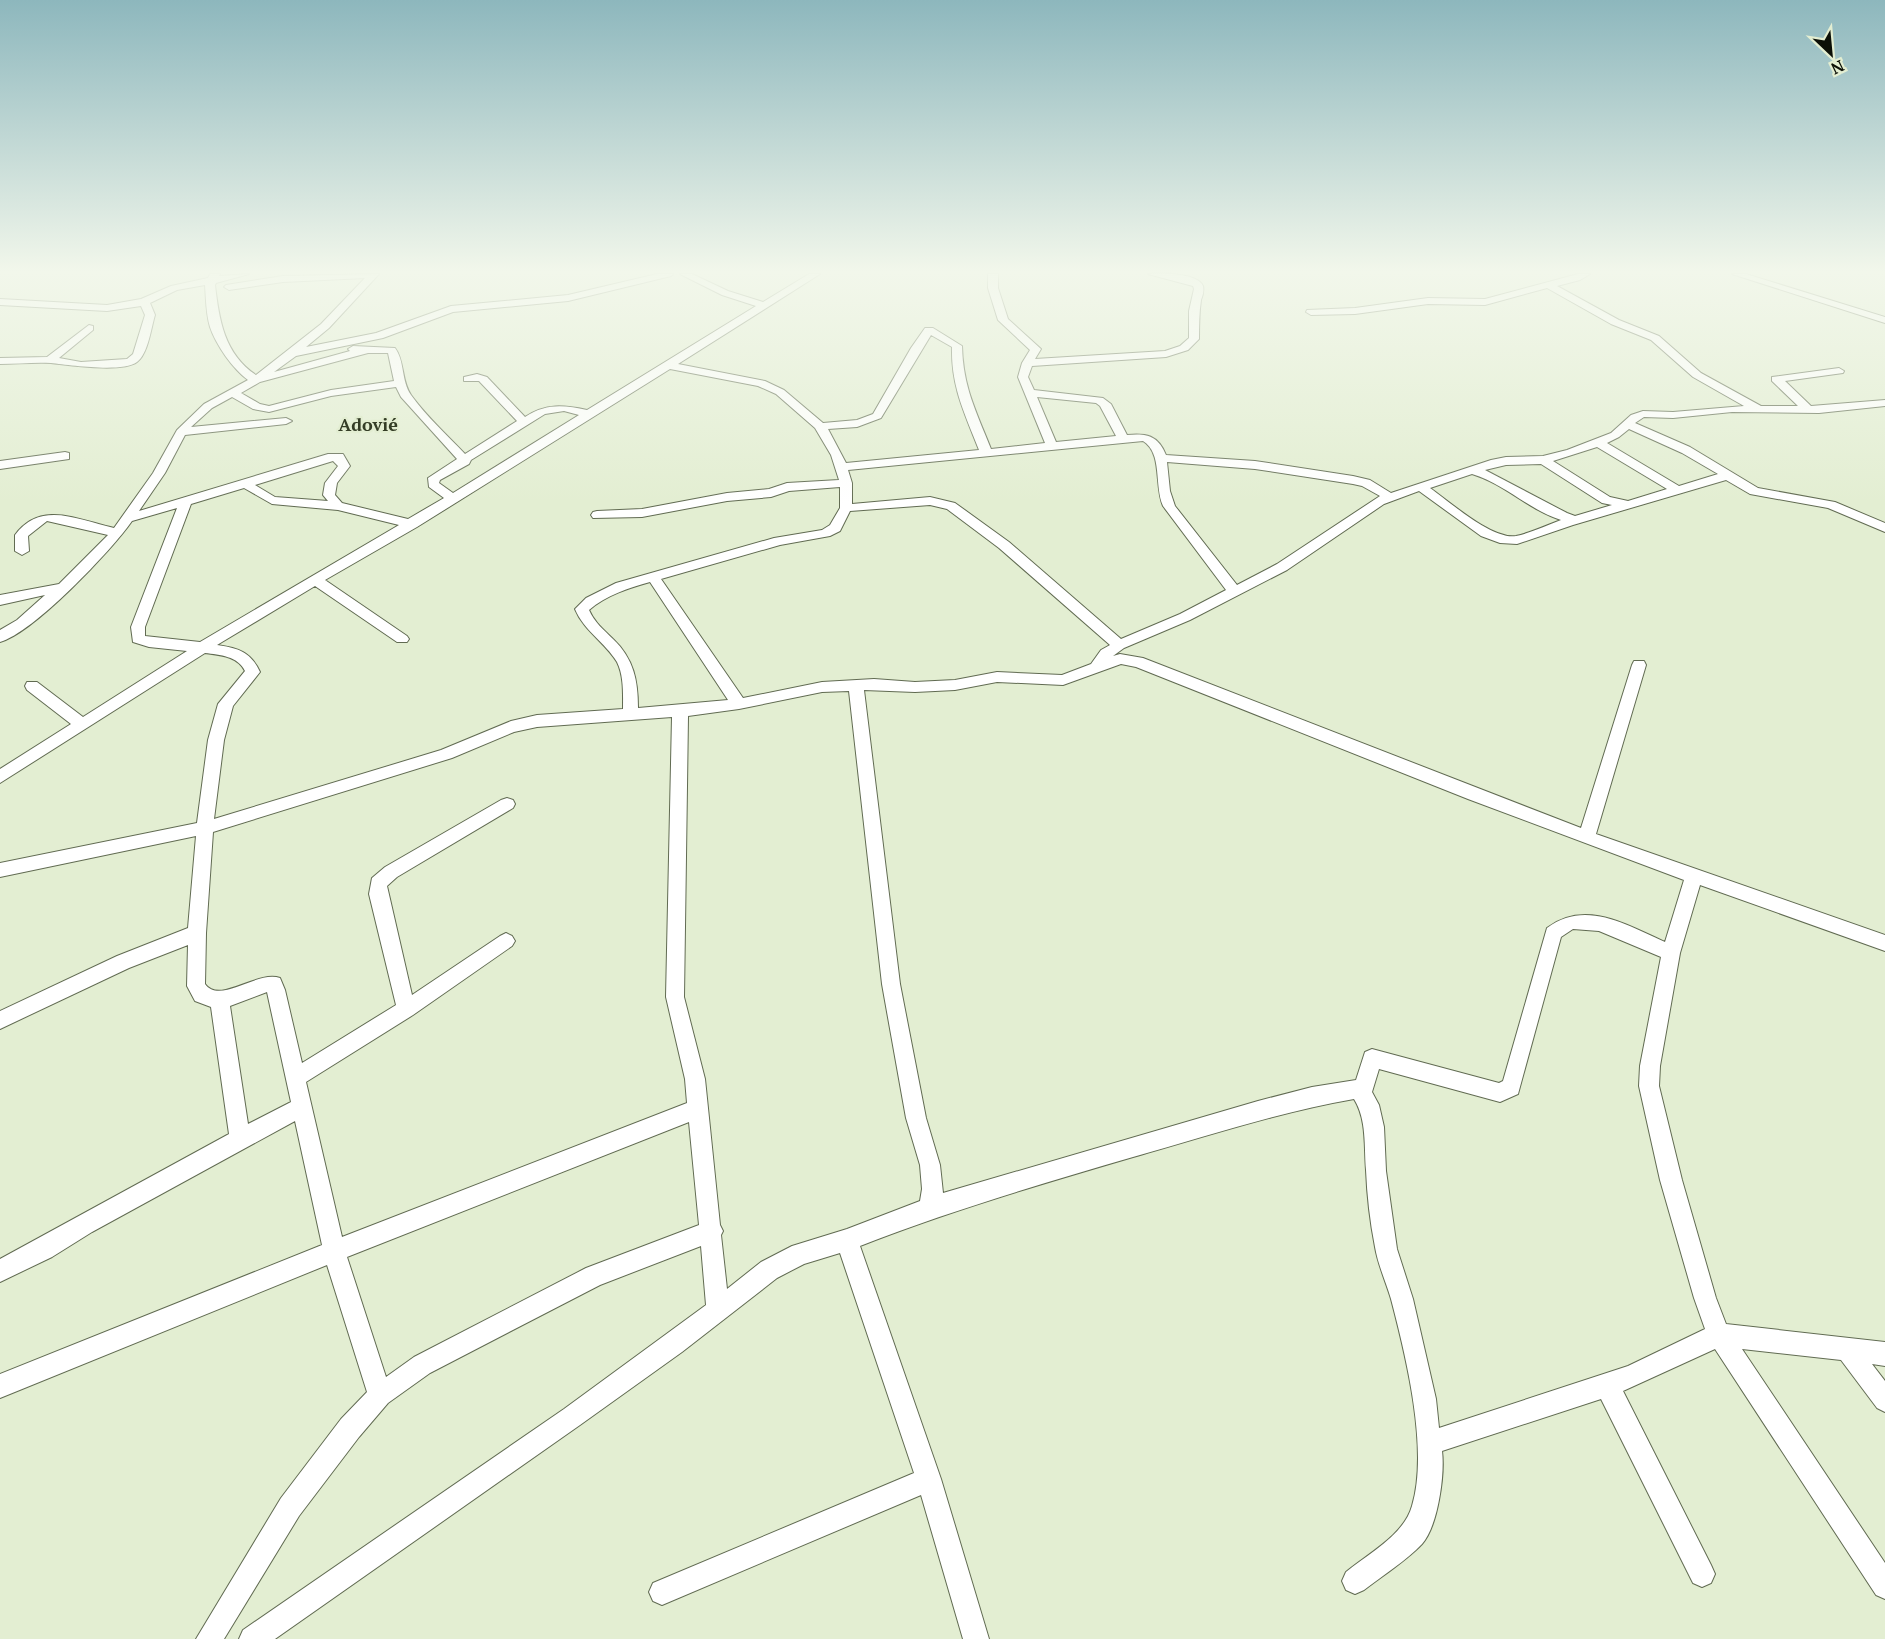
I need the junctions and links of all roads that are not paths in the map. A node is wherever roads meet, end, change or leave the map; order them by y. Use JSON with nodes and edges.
{"nodes":[{"id":1,"x":62,"y":350,"type":"edge"},
{"id":2,"x":138,"y":350,"type":"edge"},
{"id":3,"x":228,"y":350,"type":"edge"},
{"id":4,"x":296,"y":350,"type":"edge"},
{"id":5,"x":307,"y":350,"type":"edge"},
{"id":6,"x":367,"y":350,"type":"edge"},
{"id":7,"x":392,"y":350,"type":"edge"},
{"id":8,"x":692,"y":350,"type":"edge"},
{"id":9,"x":915,"y":350,"type":"edge"},
{"id":10,"x":957,"y":350,"type":"edge"},
{"id":11,"x":1035,"y":350,"type":"edge"},
{"id":12,"x":1177,"y":350,"type":"edge"},
{"id":13,"x":1669,"y":350,"type":"edge"},
{"id":14,"x":293,"y":353,"type":"junction"},
{"id":15,"x":50,"y":360,"type":"junction"},
{"id":16,"x":0,"y":362,"type":"edge"},
{"id":17,"x":1027,"y":363,"type":"junction"},
{"id":18,"x":669,"y":365,"type":"junction"},
{"id":19,"x":1839,"y":371,"type":"dead end"},
{"id":20,"x":468,"y":379,"type":"dead end"},
{"id":21,"x":256,"y":381,"type":"junction"},
{"id":22,"x":400,"y":382,"type":"junction"},
{"id":23,"x":233,"y":393,"type":"junction"},
{"id":24,"x":1031,"y":393,"type":"junction"},
{"id":25,"x":1885,"y":403,"type":"edge"},
{"id":26,"x":257,"y":407,"type":"junction"},
{"id":27,"x":1761,"y":410,"type":"junction"},
{"id":28,"x":1808,"y":410,"type":"junction"},
{"id":29,"x":588,"y":414,"type":"junction"},
{"id":30,"x":286,"y":421,"type":"dead end"},
{"id":31,"x":524,"y":422,"type":"junction"},
{"id":32,"x":266,"y":423,"type":"junction"},
{"id":33,"x":1627,"y":424,"type":"junction"},
{"id":34,"x":820,"y":426,"type":"junction"},
{"id":35,"x":181,"y":432,"type":"junction"},
{"id":36,"x":1123,"y":439,"type":"junction"},
{"id":37,"x":1599,"y":443,"type":"junction"},
{"id":38,"x":1052,"y":447,"type":"junction"},
{"id":39,"x":986,"y":452,"type":"junction"},
{"id":40,"x":65,"y":456,"type":"dead end"},
{"id":41,"x":1161,"y":458,"type":"junction"},
{"id":42,"x":1543,"y":460,"type":"junction"},
{"id":43,"x":465,"y":461,"type":"junction"},
{"id":44,"x":0,"y":465,"type":"edge"},
{"id":45,"x":842,"y":467,"type":"junction"},
{"id":46,"x":1472,"y":470,"type":"junction"},
{"id":47,"x":1729,"y":475,"type":"junction"},
{"id":48,"x":846,"y":483,"type":"junction"},
{"id":49,"x":246,"y":484,"type":"junction"},
{"id":50,"x":1421,"y":487,"type":"junction"},
{"id":51,"x":1679,"y":491,"type":"junction"},
{"id":52,"x":1390,"y":497,"type":"junction"},
{"id":53,"x":453,"y":499,"type":"junction"},
{"id":54,"x":186,"y":502,"type":"junction"},
{"id":55,"x":1633,"y":505,"type":"junction"},
{"id":56,"x":338,"y":506,"type":"junction"},
{"id":57,"x":846,"y":508,"type":"junction"},
{"id":58,"x":597,"y":515,"type":"dead end"},
{"id":59,"x":127,"y":518,"type":"junction"},
{"id":60,"x":1577,"y":520,"type":"junction"},
{"id":61,"x":412,"y":524,"type":"junction"},
{"id":62,"x":1885,"y":528,"type":"edge"},
{"id":63,"x":117,"y":533,"type":"junction"},
{"id":64,"x":22,"y":551,"type":"dead end"},
{"id":65,"x":653,"y":577,"type":"junction"},
{"id":66,"x":316,"y":580,"type":"junction"},
{"id":67,"x":60,"y":588,"type":"junction"},
{"id":68,"x":1235,"y":592,"type":"junction"},
{"id":69,"x":0,"y":600,"type":"edge"},
{"id":70,"x":0,"y":637,"type":"edge"},
{"id":71,"x":402,"y":639,"type":"dead end"},
{"id":72,"x":1119,"y":645,"type":"junction"},
{"id":73,"x":204,"y":647,"type":"junction"},
{"id":74,"x":1639,"y":665,"type":"dead end"},
{"id":75,"x":1098,"y":666,"type":"junction"},
{"id":76,"x":856,"y":685,"type":"junction"},
{"id":77,"x":32,"y":686,"type":"dead end"},
{"id":78,"x":739,"y":704,"type":"junction"},
{"id":79,"x":680,"y":711,"type":"junction"},
{"id":80,"x":631,"y":715,"type":"junction"},
{"id":81,"x":82,"y":724,"type":"junction"},
{"id":82,"x":0,"y":777,"type":"edge"},
{"id":83,"x":507,"y":804,"type":"dead end"},
{"id":84,"x":205,"y":828,"type":"junction"},
{"id":85,"x":1586,"y":838,"type":"junction"},
{"id":86,"x":0,"y":870,"type":"edge"},
{"id":87,"x":1694,"y":876,"type":"junction"},
{"id":88,"x":197,"y":933,"type":"junction"},
{"id":89,"x":506,"y":941,"type":"dead end"},
{"id":90,"x":1885,"y":943,"type":"edge"},
{"id":91,"x":1671,"y":953,"type":"junction"},
{"id":92,"x":220,"y":1000,"type":"junction"},
{"id":93,"x":406,"y":1009,"type":"junction"},
{"id":94,"x":0,"y":1020,"type":"edge"},
{"id":95,"x":296,"y":1078,"type":"junction"},
{"id":96,"x":1359,"y":1089,"type":"junction"},
{"id":97,"x":302,"y":1107,"type":"junction"},
{"id":98,"x":698,"y":1109,"type":"junction"},
{"id":99,"x":240,"y":1139,"type":"junction"},
{"id":100,"x":929,"y":1208,"type":"junction"},
{"id":101,"x":712,"y":1231,"type":"junction"},
{"id":102,"x":847,"y":1240,"type":"junction"},
{"id":103,"x":334,"y":1251,"type":"junction"},
{"id":104,"x":0,"y":1271,"type":"edge"},
{"id":105,"x":718,"y":1311,"type":"junction"},
{"id":106,"x":1719,"y":1335,"type":"junction"},
{"id":107,"x":1847,"y":1350,"type":"junction"},
{"id":108,"x":1885,"y":1354,"type":"edge"},
{"id":109,"x":1607,"y":1385,"type":"junction"},
{"id":110,"x":0,"y":1386,"type":"edge"},
{"id":111,"x":380,"y":1395,"type":"junction"},
{"id":112,"x":1885,"y":1400,"type":"edge"},
{"id":113,"x":1429,"y":1443,"type":"junction"},
{"id":114,"x":929,"y":1479,"type":"junction"},
{"id":115,"x":1702,"y":1574,"type":"dead end"},
{"id":116,"x":1355,"y":1581,"type":"dead end"},
{"id":117,"x":1885,"y":1586,"type":"edge"},
{"id":118,"x":662,"y":1592,"type":"dead end"},
{"id":119,"x":209,"y":1639,"type":"edge"},
{"id":120,"x":252,"y":1639,"type":"edge"},
{"id":121,"x":976,"y":1639,"type":"edge"}],
"edges":[{"from":1,"to":15,"type":"street"},
{"from":2,"to":15,"type":"street"},
{"from":3,"to":21,"type":"street"},
{"from":4,"to":14,"type":"street"},
{"from":5,"to":14,"type":"street"},
{"from":6,"to":21,"type":"street"},
{"from":7,"to":22,"type":"street"},
{"from":8,"to":18,"type":"street"},
{"from":9,"to":34,"type":"street"},
{"from":10,"to":39,"type":"street"},
{"from":11,"to":17,"type":"street"},
{"from":12,"to":17,"type":"street"},
{"from":13,"to":27,"type":"street"},
{"from":14,"to":21,"type":"street"},
{"from":15,"to":16,"type":"street"},
{"from":17,"to":24,"type":"street"},
{"from":18,"to":29,"type":"street"},
{"from":18,"to":34,"type":"street"},
{"from":19,"to":28,"type":"street"},
{"from":20,"to":31,"type":"street"},
{"from":21,"to":23,"type":"street"},
{"from":22,"to":26,"type":"street"},
{"from":22,"to":43,"type":"street"},
{"from":23,"to":26,"type":"street"},
{"from":23,"to":35,"type":"street"},
{"from":24,"to":36,"type":"street"},
{"from":24,"to":38,"type":"street"},
{"from":25,"to":28,"type":"street"},
{"from":26,"to":32,"type":"street"},
{"from":27,"to":28,"type":"street"},
{"from":27,"to":33,"type":"street"},
{"from":29,"to":31,"type":"street"},
{"from":29,"to":53,"type":"street"},
{"from":30,"to":32,"type":"street"},
{"from":31,"to":43,"type":"street"},
{"from":32,"to":35,"type":"street"},
{"from":33,"to":37,"type":"street"},
{"from":33,"to":47,"type":"street"},
{"from":34,"to":45,"type":"street"},
{"from":35,"to":59,"type":"street"},
{"from":36,"to":38,"type":"street"},
{"from":36,"to":41,"type":"street"},
{"from":37,"to":42,"type":"street"},
{"from":37,"to":51,"type":"street"},
{"from":38,"to":39,"type":"street"},
{"from":39,"to":45,"type":"street"},
{"from":40,"to":44,"type":"street"},
{"from":41,"to":52,"type":"street"},
{"from":41,"to":68,"type":"street"},
{"from":42,"to":46,"type":"street"},
{"from":42,"to":55,"type":"street"},
{"from":43,"to":53,"type":"street"},
{"from":45,"to":48,"type":"street"},
{"from":46,"to":50,"type":"street"},
{"from":46,"to":60,"type":"street"},
{"from":47,"to":51,"type":"street"},
{"from":47,"to":62,"type":"street"},
{"from":48,"to":57,"type":"street"},
{"from":48,"to":58,"type":"street"},
{"from":49,"to":54,"type":"street"},
{"from":49,"to":56,"type":"street"},
{"from":49,"to":56,"type":"street"},
{"from":50,"to":52,"type":"street"},
{"from":50,"to":60,"type":"street"},
{"from":51,"to":55,"type":"street"},
{"from":52,"to":68,"type":"street"},
{"from":53,"to":61,"type":"street"},
{"from":54,"to":59,"type":"street"},
{"from":54,"to":73,"type":"street"},
{"from":55,"to":60,"type":"street"},
{"from":56,"to":61,"type":"street"},
{"from":57,"to":65,"type":"street"},
{"from":57,"to":72,"type":"street"},
{"from":59,"to":63,"type":"street"},
{"from":61,"to":66,"type":"street"},
{"from":63,"to":64,"type":"street"},
{"from":63,"to":67,"type":"street"},
{"from":65,"to":78,"type":"street"},
{"from":65,"to":80,"type":"street"},
{"from":66,"to":71,"type":"street"},
{"from":66,"to":73,"type":"street"},
{"from":67,"to":69,"type":"street"},
{"from":67,"to":70,"type":"street"},
{"from":68,"to":72,"type":"street"},
{"from":72,"to":75,"type":"street"},
{"from":73,"to":81,"type":"street"},
{"from":73,"to":84,"type":"street"},
{"from":74,"to":85,"type":"street"},
{"from":75,"to":76,"type":"street"},
{"from":75,"to":85,"type":"street"},
{"from":76,"to":78,"type":"street"},
{"from":76,"to":100,"type":"street"},
{"from":77,"to":81,"type":"street"},
{"from":78,"to":79,"type":"street"},
{"from":79,"to":80,"type":"street"},
{"from":79,"to":98,"type":"street"},
{"from":80,"to":84,"type":"street"},
{"from":81,"to":82,"type":"street"},
{"from":83,"to":93,"type":"street"},
{"from":84,"to":86,"type":"street"},
{"from":84,"to":88,"type":"street"},
{"from":85,"to":87,"type":"street"},
{"from":87,"to":90,"type":"street"},
{"from":87,"to":91,"type":"street"},
{"from":88,"to":92,"type":"street"},
{"from":88,"to":94,"type":"street"},
{"from":89,"to":93,"type":"street"},
{"from":91,"to":96,"type":"street"},
{"from":91,"to":106,"type":"street"},
{"from":92,"to":95,"type":"street"},
{"from":92,"to":99,"type":"street"},
{"from":93,"to":95,"type":"street"},
{"from":95,"to":97,"type":"street"},
{"from":96,"to":100,"type":"street"},
{"from":96,"to":113,"type":"street"},
{"from":97,"to":99,"type":"street"},
{"from":97,"to":103,"type":"street"},
{"from":98,"to":101,"type":"street"},
{"from":98,"to":103,"type":"street"},
{"from":99,"to":104,"type":"street"},
{"from":100,"to":102,"type":"street"},
{"from":101,"to":105,"type":"street"},
{"from":101,"to":111,"type":"street"},
{"from":102,"to":105,"type":"street"},
{"from":102,"to":114,"type":"street"},
{"from":103,"to":110,"type":"street"},
{"from":103,"to":111,"type":"street"},
{"from":105,"to":120,"type":"street"},
{"from":106,"to":107,"type":"street"},
{"from":106,"to":109,"type":"street"},
{"from":106,"to":117,"type":"street"},
{"from":107,"to":108,"type":"street"},
{"from":107,"to":112,"type":"street"},
{"from":109,"to":113,"type":"street"},
{"from":109,"to":115,"type":"street"},
{"from":111,"to":119,"type":"street"},
{"from":113,"to":116,"type":"street"},
{"from":114,"to":118,"type":"street"},
{"from":114,"to":121,"type":"street"}]}
